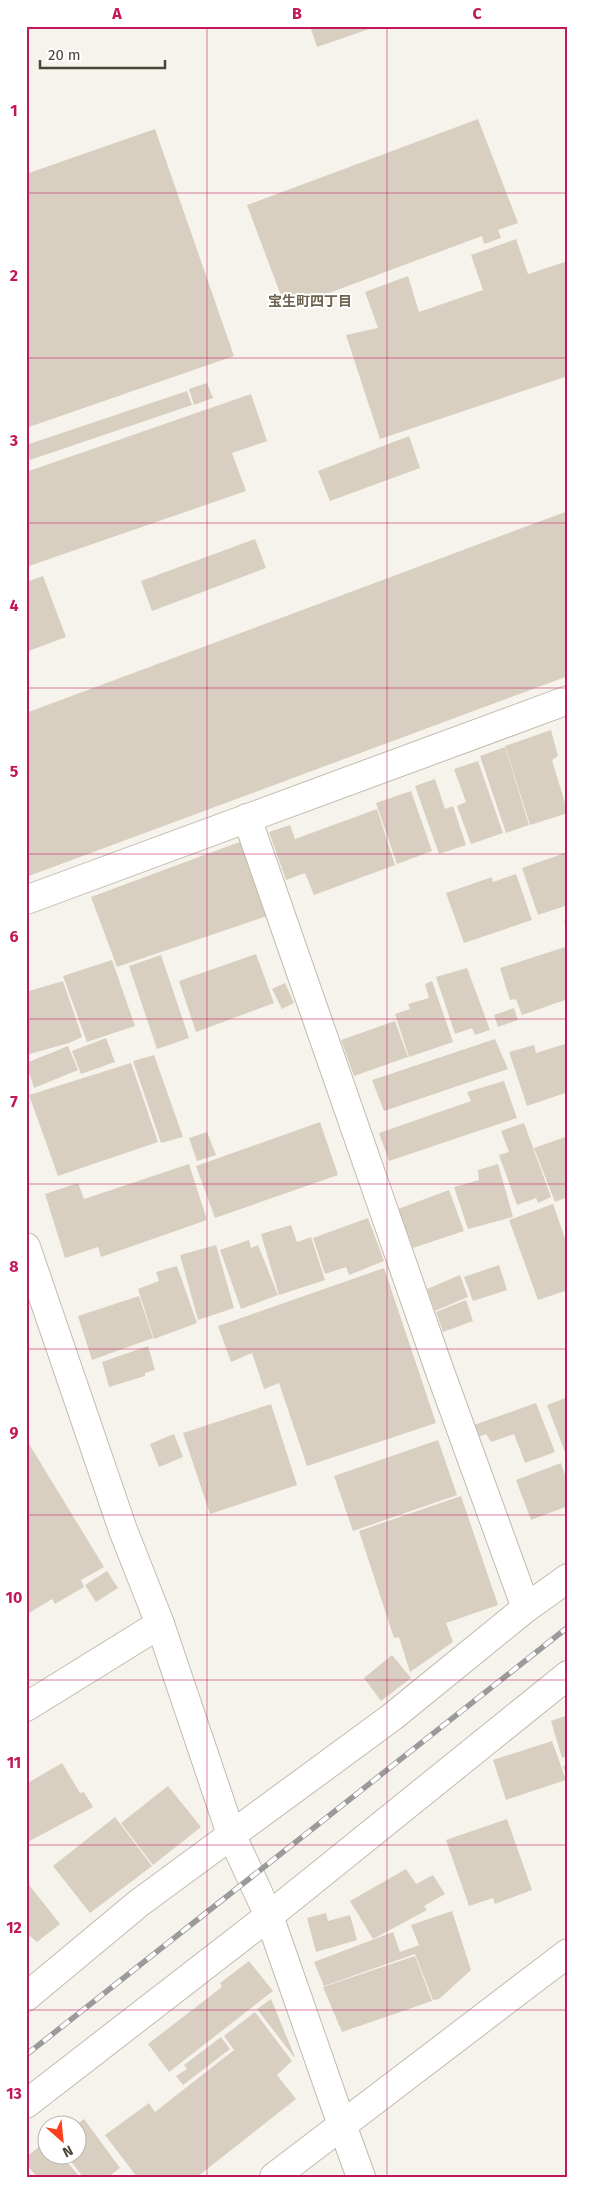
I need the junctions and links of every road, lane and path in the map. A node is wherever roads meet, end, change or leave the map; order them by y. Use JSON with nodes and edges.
{"nodes":[{"id":1,"x":565,"y":709,"type":"edge"},
{"id":2,"x":246,"y":818,"type":"junction"},
{"id":3,"x":26,"y":900,"type":"edge"},
{"id":4,"x":26,"y":1247,"type":"edge"},
{"id":5,"x":34,"y":1297,"type":"edge"},
{"id":6,"x":568,"y":1578,"type":"edge"},
{"id":7,"x":526,"y":1608,"type":"junction"},
{"id":8,"x":160,"y":1624,"type":"junction"},
{"id":9,"x":568,"y":1675,"type":"edge"},
{"id":10,"x":26,"y":1707,"type":"edge"},
{"id":11,"x":231,"y":1834,"type":"junction"},
{"id":12,"x":269,"y":1916,"type":"junction"},
{"id":13,"x":568,"y":1953,"type":"edge"},
{"id":14,"x":26,"y":1997,"type":"edge"},
{"id":15,"x":26,"y":2104,"type":"edge"},
{"id":16,"x":342,"y":2125,"type":"junction"},
{"id":17,"x":274,"y":2177,"type":"edge"},
{"id":18,"x":361,"y":2177,"type":"edge"}],
"edges":[{"from":1,"to":2,"type":"street"},
{"from":2,"to":3,"type":"street"},
{"from":2,"to":7,"type":"street"},
{"from":4,"to":5,"type":"street"},
{"from":5,"to":8,"type":"street"},
{"from":6,"to":7,"type":"street"},
{"from":7,"to":11,"type":"street"},
{"from":8,"to":10,"type":"street"},
{"from":8,"to":11,"type":"street"},
{"from":9,"to":12,"type":"street"},
{"from":11,"to":12,"type":"street"},
{"from":11,"to":14,"type":"street"},
{"from":12,"to":15,"type":"street"},
{"from":12,"to":16,"type":"street"},
{"from":13,"to":16,"type":"street"},
{"from":16,"to":17,"type":"street"},
{"from":16,"to":18,"type":"street"}]}
